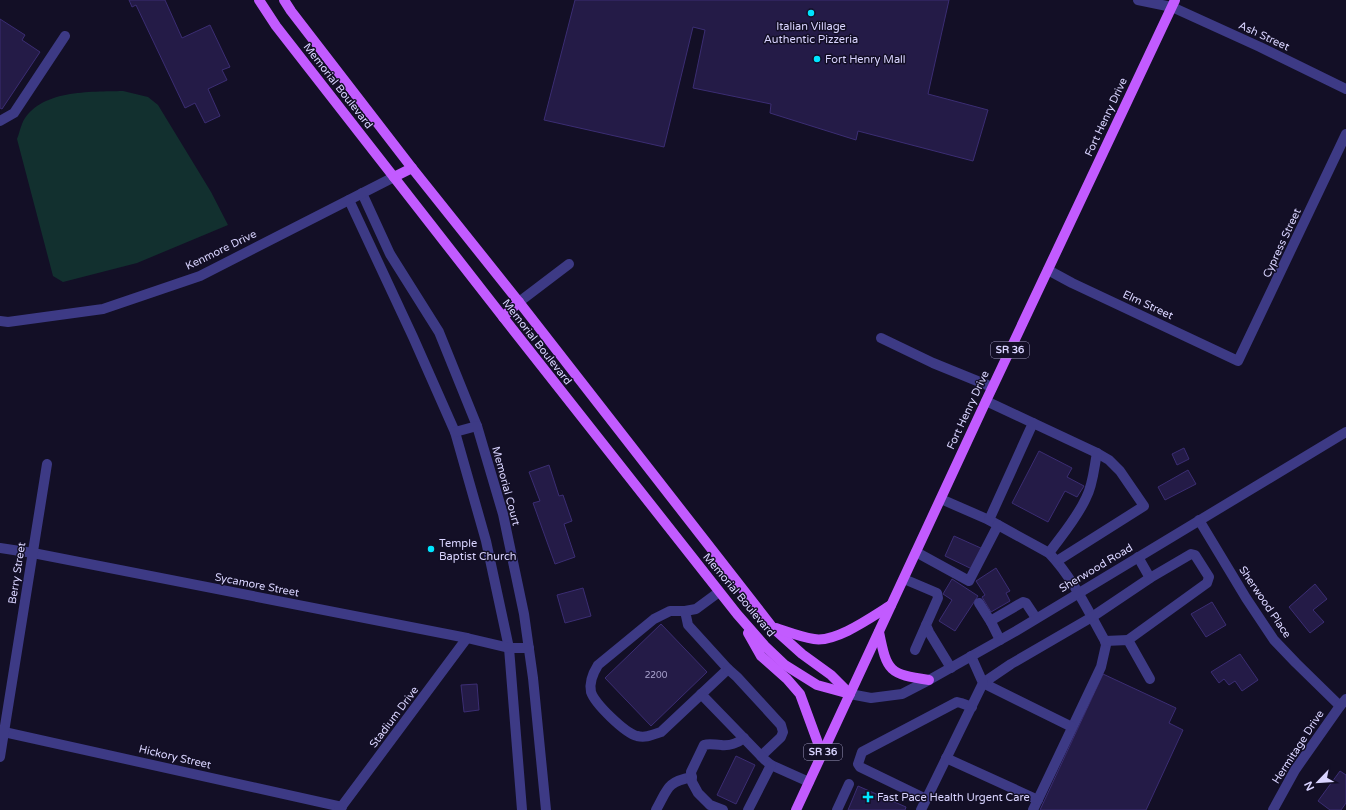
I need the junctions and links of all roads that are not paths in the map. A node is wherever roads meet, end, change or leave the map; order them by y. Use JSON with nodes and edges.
{"nodes":[{"id":1,"x":259,"y":0,"type":"edge"},
{"id":2,"x":284,"y":0,"type":"edge"},
{"id":3,"x":1138,"y":0,"type":"edge"},
{"id":4,"x":1170,"y":2,"type":"edge"},
{"id":5,"x":65,"y":36,"type":"dead end"},
{"id":6,"x":1346,"y":89,"type":"edge"},
{"id":7,"x":0,"y":121,"type":"edge"},
{"id":8,"x":1346,"y":134,"type":"edge"},
{"id":9,"x":412,"y":168,"type":"junction"},
{"id":10,"x":394,"y":177,"type":"junction"},
{"id":11,"x":362,"y":193,"type":"junction"},
{"id":12,"x":348,"y":200,"type":"junction"},
{"id":13,"x":569,"y":264,"type":"dead end"},
{"id":14,"x":1048,"y":270,"type":"junction"},
{"id":15,"x":519,"y":302,"type":"junction"},
{"id":16,"x":502,"y":317,"type":"junction"},
{"id":17,"x":0,"y":321,"type":"edge"},
{"id":18,"x":880,"y":338,"type":"dead end"},
{"id":19,"x":1238,"y":361,"type":"joint"},
{"id":20,"x":992,"y":387,"type":"junction"},
{"id":21,"x":986,"y":401,"type":"junction"},
{"id":22,"x":1033,"y":423,"type":"junction"},
{"id":23,"x":477,"y":426,"type":"junction"},
{"id":24,"x":455,"y":432,"type":"junction"},
{"id":25,"x":1346,"y":432,"type":"edge"},
{"id":26,"x":1097,"y":453,"type":"junction"},
{"id":27,"x":47,"y":464,"type":"dead end"},
{"id":28,"x":941,"y":499,"type":"junction"},
{"id":29,"x":989,"y":520,"type":"junction"},
{"id":30,"x":1199,"y":520,"type":"junction"},
{"id":31,"x":998,"y":525,"type":"junction"},
{"id":32,"x":0,"y":548,"type":"edge"},
{"id":33,"x":916,"y":552,"type":"junction"},
{"id":34,"x":33,"y":553,"type":"junction"},
{"id":35,"x":1049,"y":553,"type":"junction"},
{"id":36,"x":1138,"y":557,"type":"junction"},
{"id":37,"x":1057,"y":561,"type":"junction"},
{"id":38,"x":1150,"y":578,"type":"junction"},
{"id":39,"x":904,"y":579,"type":"junction"},
{"id":40,"x":719,"y":592,"type":"junction"},
{"id":41,"x":1078,"y":593,"type":"junction"},
{"id":42,"x":979,"y":603,"type":"dead end"},
{"id":43,"x":891,"y":605,"type":"junction"},
{"id":44,"x":685,"y":611,"type":"junction"},
{"id":45,"x":737,"y":614,"type":"junction"},
{"id":46,"x":1092,"y":617,"type":"junction"},
{"id":47,"x":1036,"y":618,"type":"junction"},
{"id":48,"x":990,"y":622,"type":"junction"},
{"id":49,"x":926,"y":625,"type":"junction"},
{"id":50,"x":773,"y":628,"type":"junction"},
{"id":51,"x":879,"y":632,"type":"junction"},
{"id":52,"x":467,"y":638,"type":"junction"},
{"id":53,"x":1000,"y":640,"type":"junction"},
{"id":54,"x":1128,"y":640,"type":"junction"},
{"id":55,"x":1106,"y":641,"type":"junction"},
{"id":56,"x":509,"y":648,"type":"junction"},
{"id":57,"x":529,"y":648,"type":"junction"},
{"id":58,"x":915,"y":650,"type":"dead end"},
{"id":59,"x":971,"y":656,"type":"junction"},
{"id":60,"x":951,"y":668,"type":"junction"},
{"id":61,"x":728,"y":669,"type":"junction"},
{"id":62,"x":1150,"y":679,"type":"dead end"},
{"id":63,"x":929,"y":680,"type":"junction"},
{"id":64,"x":983,"y":682,"type":"junction"},
{"id":65,"x":701,"y":694,"type":"junction"},
{"id":66,"x":850,"y":694,"type":"junction"},
{"id":67,"x":1343,"y":702,"type":"edge"},
{"id":68,"x":972,"y":707,"type":"junction"},
{"id":69,"x":1072,"y":726,"type":"junction"},
{"id":70,"x":4,"y":732,"type":"junction"},
{"id":71,"x":744,"y":738,"type":"junction"},
{"id":72,"x":822,"y":754,"type":"junction"},
{"id":73,"x":0,"y":756,"type":"edge"},
{"id":74,"x":761,"y":756,"type":"junction"},
{"id":75,"x":946,"y":758,"type":"junction"},
{"id":76,"x":772,"y":765,"type":"junction"},
{"id":77,"x":692,"y":777,"type":"junction"},
{"id":78,"x":809,"y":782,"type":"junction"},
{"id":79,"x":849,"y":784,"type":"dead end"},
{"id":80,"x":926,"y":799,"type":"junction"},
{"id":81,"x":1038,"y":800,"type":"junction"},
{"id":82,"x":340,"y":808,"type":"edge"},
{"id":83,"x":522,"y":810,"type":"edge"},
{"id":84,"x":546,"y":810,"type":"edge"},
{"id":85,"x":656,"y":810,"type":"edge"},
{"id":86,"x":723,"y":810,"type":"edge"},
{"id":87,"x":748,"y":810,"type":"edge"},
{"id":88,"x":796,"y":810,"type":"edge"},
{"id":89,"x":837,"y":810,"type":"edge"},
{"id":90,"x":921,"y":810,"type":"edge"},
{"id":91,"x":1033,"y":810,"type":"edge"},
{"id":92,"x":1273,"y":810,"type":"edge"}],
"edges":[{"from":1,"to":10,"type":"main road","name":"Memorial Boulevard"},
{"from":2,"to":9,"type":"main road","name":"Memorial Boulevard"},
{"from":3,"to":4,"type":"street","name":"Ash Street"},
{"from":4,"to":6,"type":"street","name":"Ash Street"},
{"from":4,"to":14,"type":"main road","name":"Fort Henry Drive","number":"SR 36"},
{"from":5,"to":7,"type":"street"},
{"from":8,"to":19,"type":"street","name":"Cypress Street"},
{"from":9,"to":10,"type":"main road"},
{"from":9,"to":15,"type":"main road","name":"Memorial Boulevard"},
{"from":10,"to":11,"type":"street","name":"Kenmore Drive"},
{"from":10,"to":16,"type":"main road","name":"Memorial Boulevard"},
{"from":11,"to":12,"type":"street","name":"Kenmore Drive"},
{"from":11,"to":23,"type":"street","name":"Memorial Court"},
{"from":12,"to":17,"type":"street","name":"Kenmore Drive"},
{"from":12,"to":24,"type":"street"},
{"from":13,"to":15,"type":"street"},
{"from":14,"to":19,"type":"street","name":"Elm Street"},
{"from":14,"to":20,"type":"main road","name":"Fort Henry Drive","number":"SR 36"},
{"from":15,"to":16,"type":"main road"},
{"from":15,"to":50,"type":"main road","name":"Memorial Boulevard"},
{"from":16,"to":40,"type":"main road","name":"Memorial Boulevard"},
{"from":18,"to":20,"type":"street"},
{"from":20,"to":21,"type":"main road","name":"Fort Henry Drive","number":"SR 36"},
{"from":21,"to":22,"type":"street"},
{"from":21,"to":28,"type":"main road","name":"Fort Henry Drive","number":"SR 36"},
{"from":22,"to":26,"type":"street"},
{"from":22,"to":29,"type":"street"},
{"from":23,"to":24,"type":"street"},
{"from":23,"to":57,"type":"street","name":"Memorial Court"},
{"from":24,"to":56,"type":"street"},
{"from":25,"to":30,"type":"street","name":"Sherwood Road"},
{"from":26,"to":35,"type":"street"},
{"from":26,"to":37,"type":"street"},
{"from":27,"to":34,"type":"street","name":"Berry Street"},
{"from":28,"to":29,"type":"street"},
{"from":28,"to":33,"type":"main road","name":"Fort Henry Drive","number":"SR 36"},
{"from":29,"to":31,"type":"street"},
{"from":30,"to":36,"type":"street","name":"Sherwood Road"},
{"from":30,"to":67,"type":"street","name":"Sherwood Place"},
{"from":31,"to":33,"type":"street"},
{"from":31,"to":35,"type":"street"},
{"from":32,"to":34,"type":"street","name":"Sycamore Street"},
{"from":33,"to":39,"type":"main road","name":"Fort Henry Drive","number":"SR 36"},
{"from":34,"to":52,"type":"street","name":"Sycamore Street"},
{"from":34,"to":70,"type":"street","name":"Berry Street"},
{"from":35,"to":37,"type":"street"},
{"from":36,"to":38,"type":"street"},
{"from":36,"to":41,"type":"street","name":"Sherwood Road"},
{"from":37,"to":41,"type":"street"},
{"from":38,"to":46,"type":"street"},
{"from":38,"to":54,"type":"street"},
{"from":39,"to":43,"type":"main road","name":"Fort Henry Drive","number":"SR 36"},
{"from":39,"to":49,"type":"street"},
{"from":40,"to":44,"type":"street"},
{"from":40,"to":45,"type":"main road","name":"Memorial Boulevard"},
{"from":41,"to":46,"type":"street"},
{"from":41,"to":47,"type":"street","name":"Sherwood Road"},
{"from":42,"to":48,"type":"street"},
{"from":43,"to":50,"type":"main road"},
{"from":43,"to":51,"type":"main road","name":"Fort Henry Drive","number":"SR 36"},
{"from":44,"to":61,"type":"street"},
{"from":44,"to":65,"type":"street"},
{"from":45,"to":66,"type":"main road","name":"Memorial Boulevard"},
{"from":45,"to":72,"type":"main road"},
{"from":46,"to":55,"type":"street"},
{"from":46,"to":64,"type":"street"},
{"from":47,"to":48,"type":"street"},
{"from":47,"to":53,"type":"street","name":"Sherwood Road"},
{"from":48,"to":53,"type":"street"},
{"from":49,"to":58,"type":"street"},
{"from":49,"to":60,"type":"street"},
{"from":50,"to":66,"type":"main road","name":"Memorial Boulevard"},
{"from":51,"to":63,"type":"main road"},
{"from":51,"to":66,"type":"main road","name":"Fort Henry Drive","number":"SR 36"},
{"from":52,"to":56,"type":"street","name":"Sycamore Street"},
{"from":52,"to":82,"type":"street","name":"Stadium Drive"},
{"from":53,"to":59,"type":"street","name":"Sherwood Road"},
{"from":54,"to":55,"type":"street"},
{"from":54,"to":62,"type":"street"},
{"from":55,"to":69,"type":"street"},
{"from":56,"to":57,"type":"street","name":"Sycamore Street"},
{"from":56,"to":83,"type":"street"},
{"from":57,"to":84,"type":"street","name":"Memorial Court"},
{"from":59,"to":60,"type":"street","name":"Sherwood Road"},
{"from":59,"to":64,"type":"street"},
{"from":60,"to":63,"type":"street","name":"Sherwood Road"},
{"from":61,"to":65,"type":"street"},
{"from":61,"to":74,"type":"street"},
{"from":63,"to":66,"type":"street","name":"Sherwood Road"},
{"from":64,"to":68,"type":"street"},
{"from":64,"to":69,"type":"street"},
{"from":65,"to":71,"type":"street"},
{"from":66,"to":72,"type":"main road","name":"Fort Henry Drive","number":"SR 36"},
{"from":67,"to":92,"type":"street","name":"Hermitage Drive"},
{"from":68,"to":75,"type":"street"},
{"from":68,"to":80,"type":"street"},
{"from":69,"to":81,"type":"street"},
{"from":70,"to":73,"type":"street","name":"Berry Street"},
{"from":70,"to":82,"type":"street","name":"Hickory Street"},
{"from":71,"to":74,"type":"street"},
{"from":71,"to":77,"type":"street"},
{"from":72,"to":78,"type":"main road","name":"Fort Henry Drive","number":"SR 36"},
{"from":74,"to":76,"type":"street"},
{"from":75,"to":80,"type":"street"},
{"from":75,"to":81,"type":"street"},
{"from":76,"to":78,"type":"street"},
{"from":76,"to":87,"type":"street"},
{"from":77,"to":85,"type":"street"},
{"from":77,"to":86,"type":"street"},
{"from":78,"to":88,"type":"main road","name":"Fort Henry Drive","number":"SR 36"},
{"from":79,"to":89,"type":"street"},
{"from":80,"to":90,"type":"street"},
{"from":81,"to":91,"type":"street"}]}
